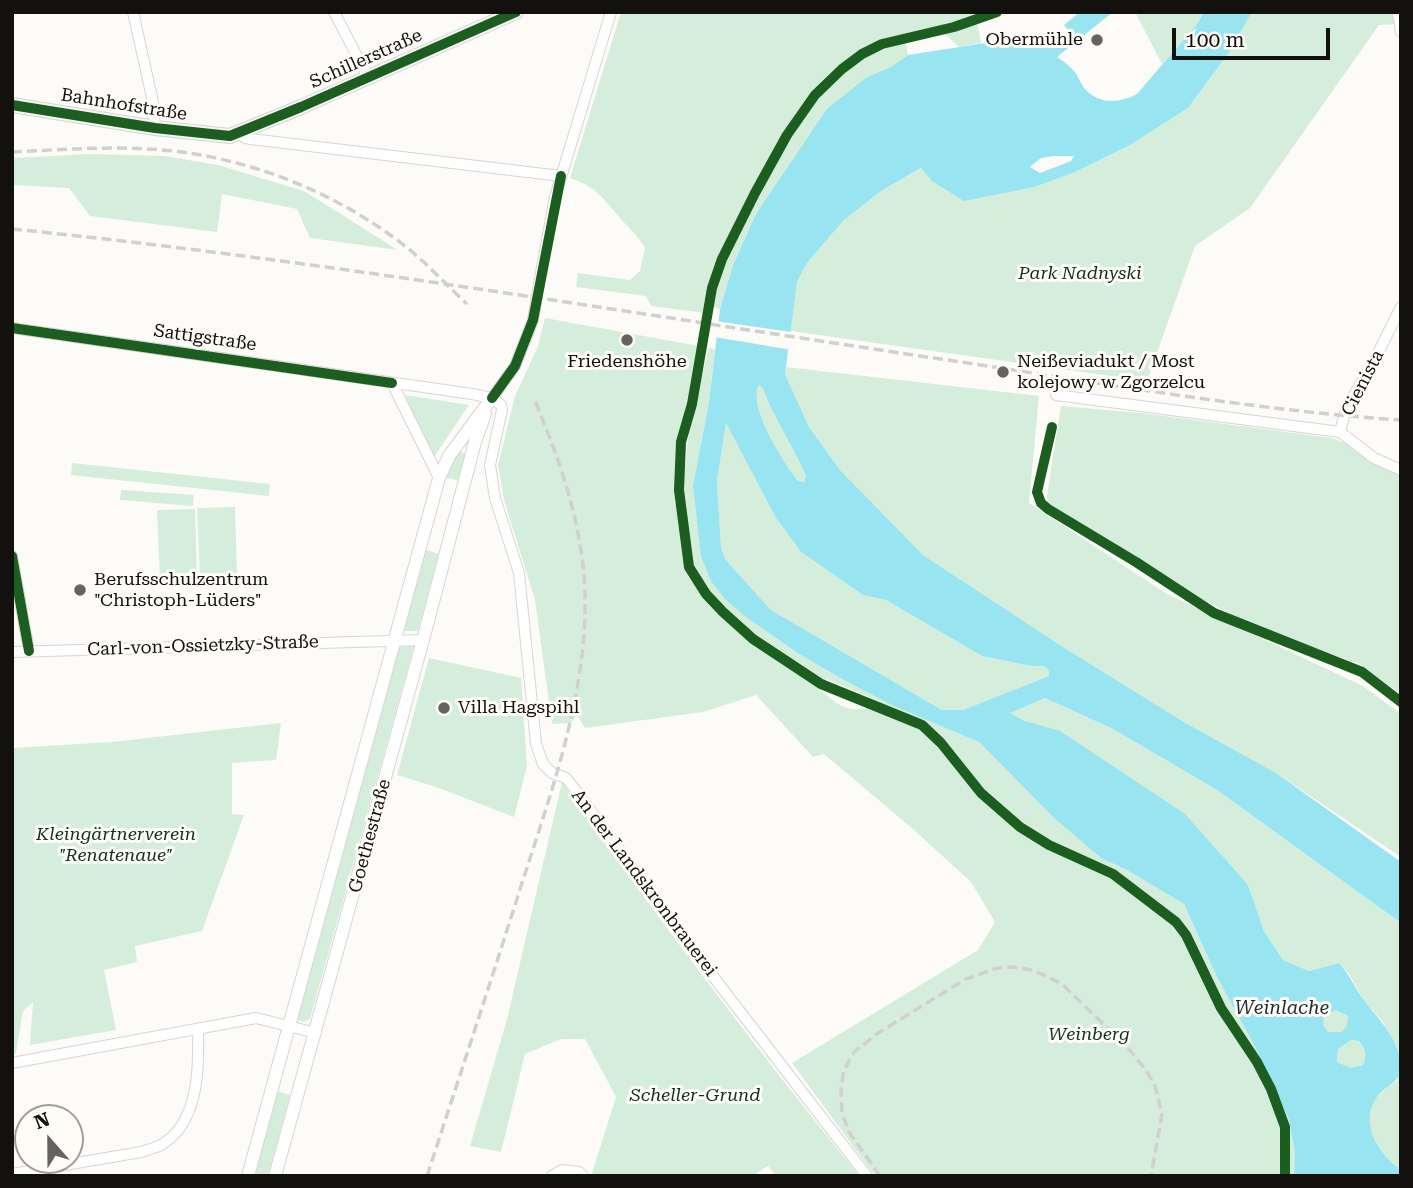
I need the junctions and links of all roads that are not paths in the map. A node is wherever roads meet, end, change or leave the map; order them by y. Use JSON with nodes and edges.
{"nodes":[{"id":1,"x":133,"y":12,"type":"edge"},
{"id":2,"x":334,"y":12,"type":"edge"},
{"id":3,"x":516,"y":12,"type":"edge"},
{"id":4,"x":611,"y":12,"type":"edge"},
{"id":5,"x":1398,"y":12,"type":"edge"},
{"id":6,"x":1401,"y":32,"type":"edge"},
{"id":7,"x":368,"y":77,"type":"junction"},
{"id":8,"x":12,"y":105,"type":"edge"},
{"id":9,"x":155,"y":128,"type":"junction"},
{"id":10,"x":234,"y":134,"type":"junction"},
{"id":11,"x":561,"y":176,"type":"junction"},
{"id":12,"x":1401,"y":307,"type":"edge"},
{"id":13,"x":12,"y":328,"type":"edge"},
{"id":14,"x":392,"y":383,"type":"junction"},
{"id":15,"x":1056,"y":395,"type":"dead end"},
{"id":16,"x":491,"y":400,"type":"junction"},
{"id":17,"x":1340,"y":432,"type":"junction"},
{"id":18,"x":1401,"y":470,"type":"edge"},
{"id":19,"x":439,"y":478,"type":"junction"},
{"id":20,"x":12,"y":556,"type":"edge"},
{"id":21,"x":395,"y":640,"type":"junction"},
{"id":22,"x":424,"y":640,"type":"junction"},
{"id":23,"x":29,"y":651,"type":"junction"},
{"id":24,"x":12,"y":652,"type":"edge"},
{"id":25,"x":288,"y":1025,"type":"junction"},
{"id":26,"x":198,"y":1030,"type":"junction"},
{"id":27,"x":316,"y":1032,"type":"junction"},
{"id":28,"x":12,"y":1063,"type":"edge"},
{"id":29,"x":12,"y":1174,"type":"edge"},
{"id":30,"x":247,"y":1176,"type":"edge"},
{"id":31,"x":275,"y":1176,"type":"edge"},
{"id":32,"x":552,"y":1176,"type":"edge"},
{"id":33,"x":583,"y":1176,"type":"edge"},
{"id":34,"x":867,"y":1176,"type":"edge"}],
"edges":[{"from":1,"to":9,"type":"street"},
{"from":2,"to":7,"type":"street"},
{"from":3,"to":7,"type":"main road","name":"Schillerstraße"},
{"from":4,"to":11,"type":"street"},
{"from":5,"to":6,"type":"street"},
{"from":7,"to":10,"type":"main road","name":"Schillerstraße"},
{"from":8,"to":9,"type":"main road","name":"Bahnhofstraße"},
{"from":9,"to":10,"type":"main road","name":"Bahnhofstraße"},
{"from":10,"to":11,"type":"street","name":"Bahnhofstraße"},
{"from":11,"to":16,"type":"street","bridge":true},
{"from":12,"to":17,"type":"street","name":"Cienista"},
{"from":13,"to":14,"type":"street","name":"Sattigstraße"},
{"from":14,"to":16,"type":"street","name":"Sattigstraße"},
{"from":14,"to":19,"type":"street"},
{"from":15,"to":17,"type":"street"},
{"from":16,"to":19,"type":"street","name":"Goethestraße"},
{"from":16,"to":22,"type":"street","name":"Goethestraße"},
{"from":16,"to":34,"type":"street","name":"An der Landskronbrauerei"},
{"from":17,"to":18,"type":"street","name":"Cienista"},
{"from":19,"to":21,"type":"street","name":"Goethestraße"},
{"from":20,"to":23,"type":"street"},
{"from":21,"to":22,"type":"street"},
{"from":21,"to":23,"type":"street","name":"Carl-von-Ossietzky-Straße"},
{"from":21,"to":25,"type":"street","name":"Goethestraße"},
{"from":22,"to":27,"type":"street","name":"Goethestraße"},
{"from":23,"to":24,"type":"street","name":"Carl-von-Ossietzky-Straße"},
{"from":25,"to":26,"type":"street"},
{"from":25,"to":27,"type":"street"},
{"from":25,"to":30,"type":"street","name":"Goethestraße"},
{"from":26,"to":28,"type":"street"},
{"from":26,"to":29,"type":"street"},
{"from":27,"to":31,"type":"street","name":"Goethestraße"},
{"from":32,"to":33,"type":"street"}]}
